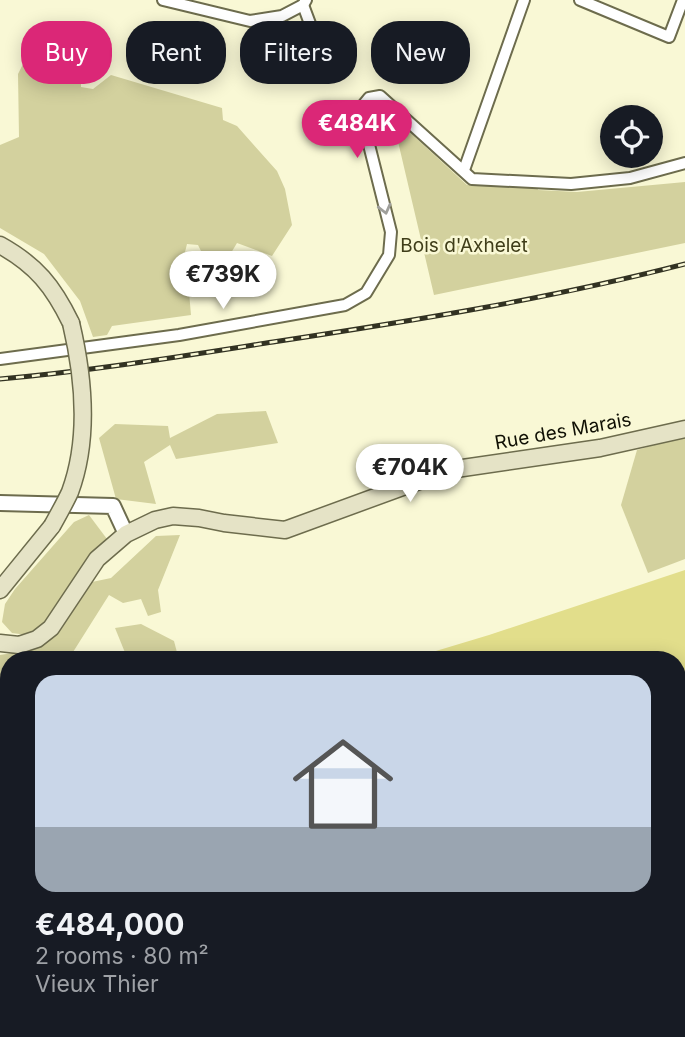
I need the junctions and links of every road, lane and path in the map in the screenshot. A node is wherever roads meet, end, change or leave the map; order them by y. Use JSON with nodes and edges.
{"nodes":[{"id":1,"x":163,"y":0,"type":"edge"},
{"id":2,"x":215,"y":0,"type":"edge"},
{"id":3,"x":524,"y":0,"type":"edge"},
{"id":4,"x":580,"y":0,"type":"edge"},
{"id":5,"x":683,"y":0,"type":"edge"},
{"id":6,"x":304,"y":3,"type":"edge"},
{"id":7,"x":216,"y":13,"type":"junction"},
{"id":8,"x":310,"y":21,"type":"edge"},
{"id":9,"x":685,"y":163,"type":"edge"},
{"id":10,"x":464,"y":170,"type":"junction"},
{"id":11,"x":0,"y":244,"type":"edge"},
{"id":12,"x":0,"y":359,"type":"edge"},
{"id":13,"x":685,"y":429,"type":"edge"},
{"id":14,"x":0,"y":503,"type":"edge"},
{"id":15,"x":125,"y":534,"type":"junction"},
{"id":16,"x":0,"y":590,"type":"edge"},
{"id":17,"x":0,"y":643,"type":"edge"}],
"edges":[{"from":1,"to":7,"type":"street"},
{"from":2,"to":7,"type":"street"},
{"from":3,"to":10,"type":"street"},
{"from":4,"to":5,"type":"street"},
{"from":6,"to":7,"type":"street"},
{"from":6,"to":8,"type":"street"},
{"from":9,"to":10,"type":"street"},
{"from":10,"to":12,"type":"street","one_way":true},
{"from":11,"to":16,"type":"main road","bridge":true},
{"from":13,"to":15,"type":"main road","name":"Rue des Marais"},
{"from":14,"to":15,"type":"street"},
{"from":15,"to":17,"type":"main road","name":"Rue des Marais"}]}
